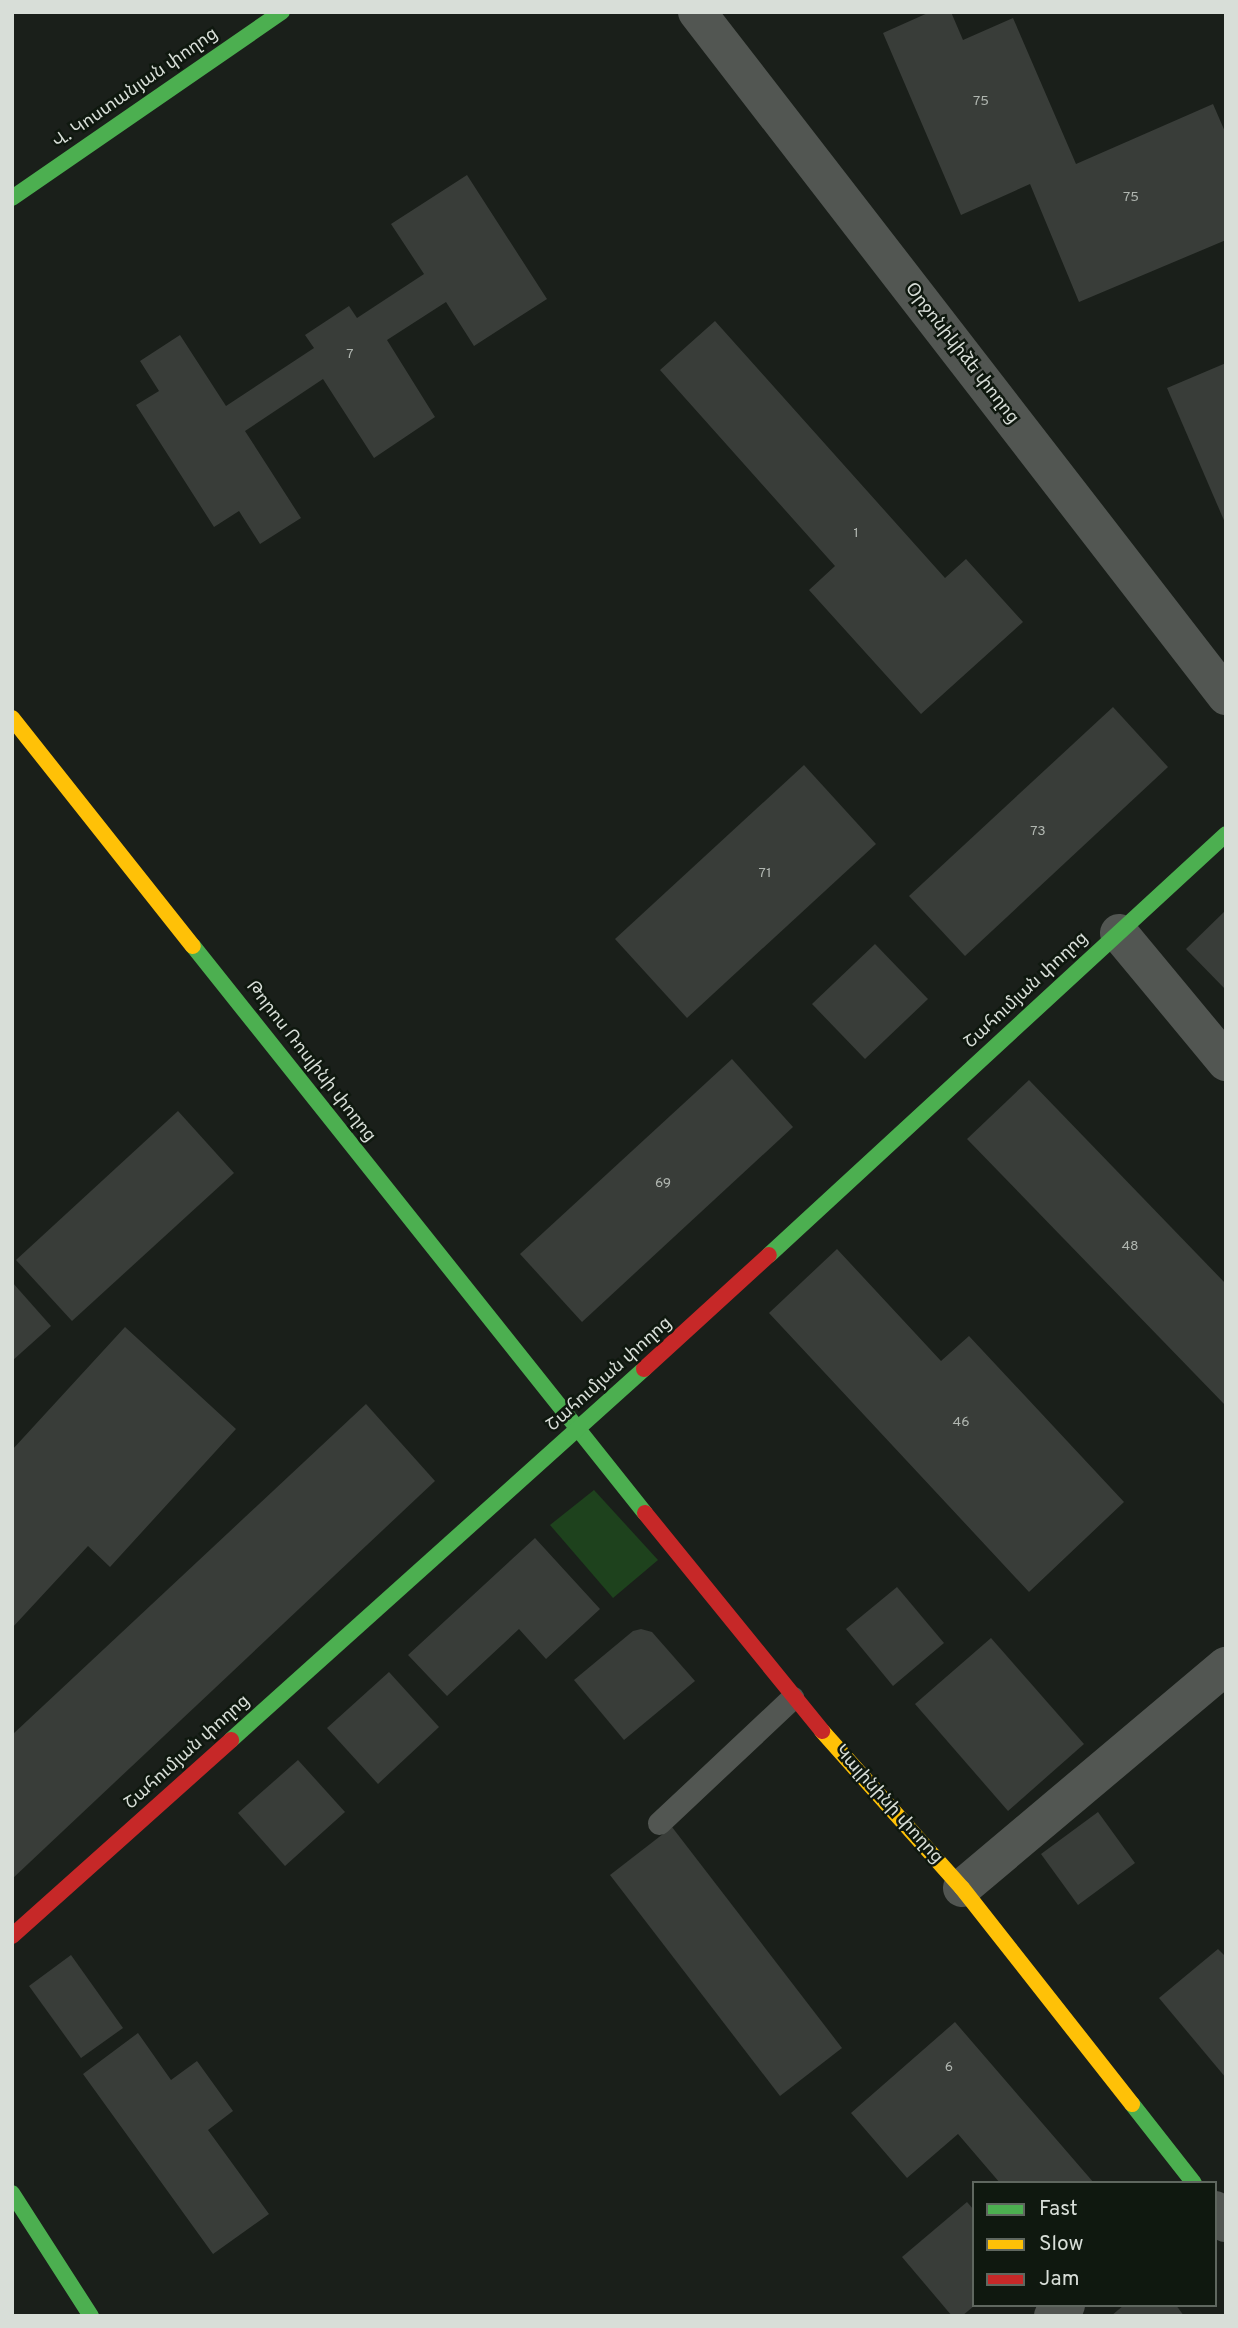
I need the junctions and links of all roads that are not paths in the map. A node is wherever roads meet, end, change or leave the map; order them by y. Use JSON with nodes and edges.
{"nodes":[{"id":1,"x":282,"y":12,"type":"edge"},
{"id":2,"x":697,"y":12,"type":"edge"},
{"id":3,"x":12,"y":198,"type":"edge"},
{"id":4,"x":1226,"y":696,"type":"edge"},
{"id":5,"x":12,"y":718,"type":"edge"},
{"id":6,"x":1226,"y":835,"type":"edge"},
{"id":7,"x":1119,"y":933,"type":"junction"},
{"id":8,"x":1226,"y":1062,"type":"edge"},
{"id":9,"x":578,"y":1430,"type":"junction"},
{"id":10,"x":1226,"y":1666,"type":"edge"},
{"id":11,"x":792,"y":1698,"type":"junction"},
{"id":12,"x":659,"y":1823,"type":"dead end"},
{"id":13,"x":962,"y":1888,"type":"junction"},
{"id":14,"x":12,"y":1936,"type":"edge"},
{"id":15,"x":1192,"y":2181,"type":"edge"},
{"id":16,"x":12,"y":2193,"type":"edge"},
{"id":17,"x":91,"y":2316,"type":"edge"}],
"edges":[{"from":1,"to":3,"type":"street","name":"Վ. Կոստանյան փողոց"},
{"from":2,"to":4,"type":"street","name":"Օրջոնիկիձե փողոց"},
{"from":5,"to":9,"type":"street","name":"Թորոս Ռոսլինի փողոց"},
{"from":6,"to":7,"type":"street","name":"Շահումյան փողոց"},
{"from":7,"to":8,"type":"street"},
{"from":7,"to":9,"type":"street","name":"Շահումյան փողոց"},
{"from":9,"to":11,"type":"street","name":"Կալինինի փողոց"},
{"from":9,"to":14,"type":"street","name":"Շահումյան փողոց"},
{"from":10,"to":13,"type":"street"},
{"from":11,"to":12,"type":"lane"},
{"from":11,"to":13,"type":"street","name":"Կալինինի փողոց"},
{"from":13,"to":15,"type":"street","name":"Կալինինի փողոց"},
{"from":16,"to":17,"type":"street"}]}
